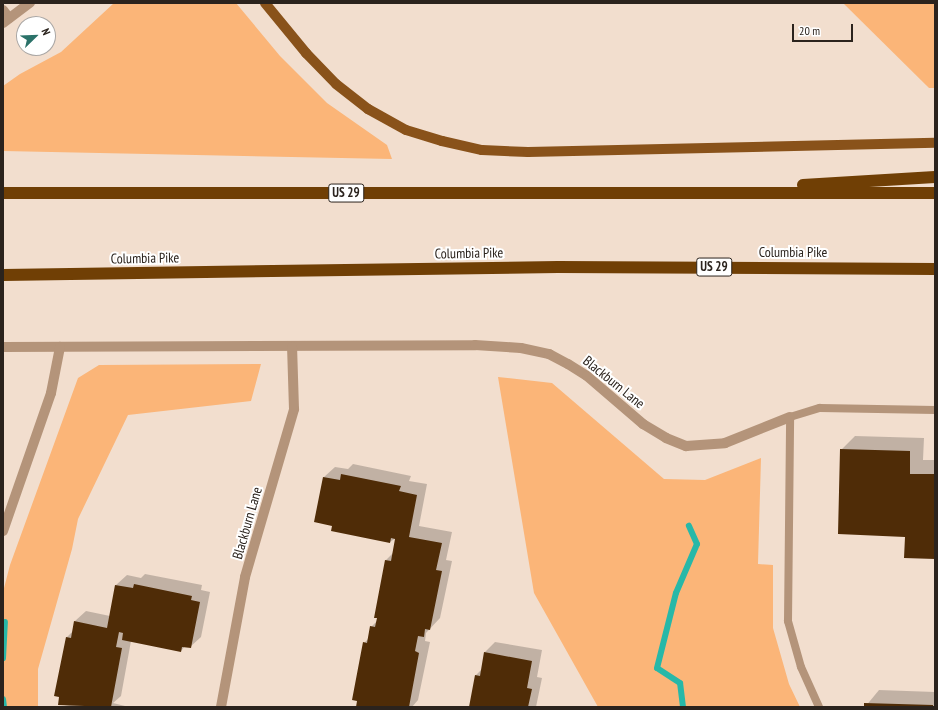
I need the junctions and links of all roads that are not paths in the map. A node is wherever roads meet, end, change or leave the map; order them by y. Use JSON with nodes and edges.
{"nodes":[{"id":1,"x":30,"y":3,"type":"edge"},
{"id":2,"x":265,"y":3,"type":"edge"},
{"id":3,"x":3,"y":10,"type":"edge"},
{"id":4,"x":6,"y":21,"type":"edge"},
{"id":5,"x":935,"y":143,"type":"edge"},
{"id":6,"x":935,"y":177,"type":"edge"},
{"id":7,"x":3,"y":193,"type":"edge"},
{"id":8,"x":688,"y":193,"type":"junction"},
{"id":9,"x":935,"y":193,"type":"edge"},
{"id":10,"x":935,"y":269,"type":"edge"},
{"id":11,"x":3,"y":275,"type":"edge"},
{"id":12,"x":60,"y":347,"type":"junction"},
{"id":13,"x":292,"y":347,"type":"junction"},
{"id":14,"x":3,"y":348,"type":"edge"},
{"id":15,"x":935,"y":410,"type":"edge"},
{"id":16,"x":790,"y":417,"type":"junction"},
{"id":17,"x":3,"y":530,"type":"edge"},
{"id":18,"x":221,"y":707,"type":"edge"},
{"id":19,"x":819,"y":707,"type":"edge"}],
"edges":[{"from":1,"to":4,"type":"street"},
{"from":2,"to":5,"type":"main road"},
{"from":3,"to":4,"type":"street"},
{"from":6,"to":8,"type":"highway"},
{"from":7,"to":8,"type":"highway","number":"US 29"},
{"from":8,"to":9,"type":"highway","number":"US 29"},
{"from":10,"to":11,"type":"highway","name":"Columbia Pike","number":"US 29"},
{"from":12,"to":13,"type":"street","name":"Blackburn Lane"},
{"from":12,"to":14,"type":"street","name":"Blackburn Lane"},
{"from":12,"to":17,"type":"street"},
{"from":13,"to":16,"type":"street","name":"Blackburn Lane"},
{"from":13,"to":18,"type":"street","name":"Blackburn Lane"},
{"from":15,"to":16,"type":"lane"},
{"from":16,"to":19,"type":"lane"}]}
